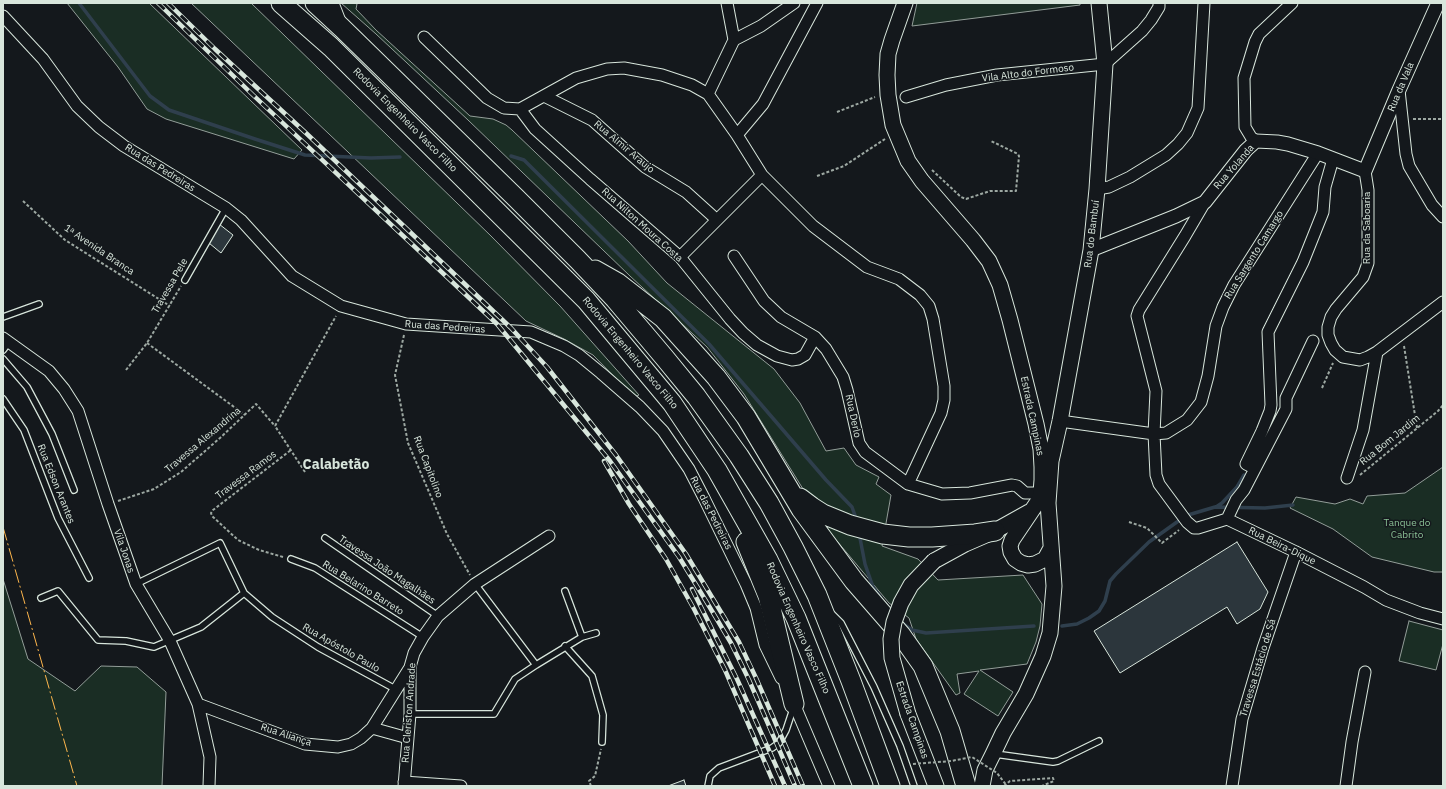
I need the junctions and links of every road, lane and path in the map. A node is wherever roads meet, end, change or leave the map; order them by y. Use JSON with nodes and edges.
{"nodes":[{"id":1,"x":281,"y":3,"type":"edge"},
{"id":2,"x":315,"y":3,"type":"edge"},
{"id":3,"x":333,"y":3,"type":"edge"},
{"id":4,"x":727,"y":3,"type":"edge"},
{"id":5,"x":794,"y":3,"type":"edge"},
{"id":6,"x":818,"y":3,"type":"edge"},
{"id":7,"x":905,"y":3,"type":"edge"},
{"id":8,"x":1099,"y":3,"type":"edge"},
{"id":9,"x":1159,"y":3,"type":"edge"},
{"id":10,"x":1204,"y":3,"type":"edge"},
{"id":11,"x":1292,"y":3,"type":"edge"},
{"id":12,"x":1438,"y":3,"type":"edge"},
{"id":13,"x":3,"y":16,"type":"edge"},
{"id":14,"x":342,"y":28,"type":"junction"},
{"id":15,"x":424,"y":37,"type":"dead end"},
{"id":16,"x":734,"y":40,"type":"junction"},
{"id":17,"x":1105,"y":64,"type":"junction"},
{"id":18,"x":1399,"y":90,"type":"junction"},
{"id":19,"x":888,"y":92,"type":"junction"},
{"id":20,"x":708,"y":94,"type":"junction"},
{"id":21,"x":544,"y":96,"type":"junction"},
{"id":22,"x":906,"y":96,"type":"dead end"},
{"id":23,"x":520,"y":109,"type":"junction"},
{"id":24,"x":837,"y":112,"type":"dead end"},
{"id":25,"x":1402,"y":119,"type":"junction"},
{"id":26,"x":1443,"y":119,"type":"edge"},
{"id":27,"x":896,"y":132,"type":"junction"},
{"id":28,"x":737,"y":134,"type":"junction"},
{"id":29,"x":991,"y":141,"type":"dead end"},
{"id":30,"x":1256,"y":141,"type":"junction"},
{"id":31,"x":1318,"y":153,"type":"junction"},
{"id":32,"x":1333,"y":159,"type":"junction"},
{"id":33,"x":929,"y":167,"type":"dead end"},
{"id":34,"x":1365,"y":171,"type":"junction"},
{"id":35,"x":762,"y":175,"type":"junction"},
{"id":36,"x":817,"y":176,"type":"dead end"},
{"id":37,"x":1097,"y":189,"type":"junction"},
{"id":38,"x":23,"y":201,"type":"dead end"},
{"id":39,"x":1205,"y":202,"type":"junction"},
{"id":40,"x":226,"y":208,"type":"junction"},
{"id":41,"x":1443,"y":217,"type":"edge"},
{"id":42,"x":717,"y":220,"type":"junction"},
{"id":43,"x":1091,"y":250,"type":"junction"},
{"id":44,"x":734,"y":256,"type":"dead end"},
{"id":45,"x":680,"y":257,"type":"junction"},
{"id":46,"x":578,"y":260,"type":"junction"},
{"id":47,"x":185,"y":280,"type":"joint"},
{"id":48,"x":1443,"y":302,"type":"edge"},
{"id":49,"x":39,"y":304,"type":"dead end"},
{"id":50,"x":170,"y":306,"type":"junction"},
{"id":51,"x":341,"y":306,"type":"junction"},
{"id":52,"x":3,"y":317,"type":"edge"},
{"id":53,"x":406,"y":324,"type":"junction"},
{"id":54,"x":1402,"y":334,"type":"junction"},
{"id":55,"x":815,"y":337,"type":"junction"},
{"id":56,"x":1313,"y":341,"type":"dead end"},
{"id":57,"x":5,"y":343,"type":"edge"},
{"id":58,"x":147,"y":343,"type":"junction"},
{"id":59,"x":1377,"y":352,"type":"junction"},
{"id":60,"x":1338,"y":353,"type":"junction"},
{"id":61,"x":3,"y":359,"type":"edge"},
{"id":62,"x":126,"y":370,"type":"dead end"},
{"id":63,"x":1322,"y":388,"type":"dead end"},
{"id":64,"x":3,"y":399,"type":"edge"},
{"id":65,"x":1443,"y":405,"type":"edge"},
{"id":66,"x":245,"y":415,"type":"junction"},
{"id":67,"x":1036,"y":424,"type":"junction"},
{"id":68,"x":1059,"y":424,"type":"junction"},
{"id":69,"x":275,"y":426,"type":"junction"},
{"id":70,"x":1417,"y":428,"type":"junction"},
{"id":71,"x":1154,"y":434,"type":"junction"},
{"id":72,"x":291,"y":450,"type":"junction"},
{"id":73,"x":1051,"y":461,"type":"joint"},
{"id":74,"x":1251,"y":467,"type":"junction"},
{"id":75,"x":717,"y":470,"type":"junction"},
{"id":76,"x":305,"y":472,"type":"dead end"},
{"id":77,"x":1347,"y":478,"type":"joint"},
{"id":78,"x":785,"y":482,"type":"junction"},
{"id":79,"x":908,"y":484,"type":"junction"},
{"id":80,"x":74,"y":490,"type":"dead end"},
{"id":81,"x":1041,"y":493,"type":"junction"},
{"id":82,"x":108,"y":504,"type":"junction"},
{"id":83,"x":1032,"y":511,"type":"junction"},
{"id":84,"x":1228,"y":515,"type":"junction"},
{"id":85,"x":1184,"y":518,"type":"junction"},
{"id":86,"x":1129,"y":522,"type":"dead end"},
{"id":87,"x":995,"y":531,"type":"junction"},
{"id":88,"x":549,"y":536,"type":"dead end"},
{"id":89,"x":325,"y":538,"type":"dead end"},
{"id":90,"x":1051,"y":548,"type":"junction"},
{"id":91,"x":1296,"y":552,"type":"junction"},
{"id":92,"x":291,"y":559,"type":"joint"},
{"id":93,"x":89,"y":578,"type":"dead end"},
{"id":94,"x":136,"y":584,"type":"junction"},
{"id":95,"x":475,"y":584,"type":"junction"},
{"id":96,"x":565,"y":591,"type":"dead end"},
{"id":97,"x":244,"y":593,"type":"junction"},
{"id":98,"x":816,"y":595,"type":"junction"},
{"id":99,"x":41,"y":598,"type":"dead end"},
{"id":100,"x":438,"y":616,"type":"junction"},
{"id":101,"x":1443,"y":618,"type":"edge"},
{"id":102,"x":596,"y":632,"type":"dead end"},
{"id":103,"x":423,"y":637,"type":"junction"},
{"id":104,"x":582,"y":637,"type":"junction"},
{"id":105,"x":170,"y":641,"type":"junction"},
{"id":106,"x":565,"y":646,"type":"junction"},
{"id":107,"x":536,"y":665,"type":"junction"},
{"id":108,"x":410,"y":668,"type":"junction"},
{"id":109,"x":1365,"y":672,"type":"dead end"},
{"id":110,"x":397,"y":690,"type":"junction"},
{"id":111,"x":198,"y":704,"type":"junction"},
{"id":112,"x":794,"y":704,"type":"junction"},
{"id":113,"x":410,"y":714,"type":"junction"},
{"id":114,"x":372,"y":728,"type":"junction"},
{"id":115,"x":408,"y":738,"type":"junction"},
{"id":116,"x":1100,"y":741,"type":"dead end"},
{"id":117,"x":602,"y":742,"type":"joint"},
{"id":118,"x":992,"y":754,"type":"junction"},
{"id":119,"x":913,"y":764,"type":"dead end"},
{"id":120,"x":404,"y":784,"type":"edge"},
{"id":121,"x":209,"y":786,"type":"edge"},
{"id":122,"x":461,"y":786,"type":"edge"},
{"id":123,"x":591,"y":786,"type":"edge"},
{"id":124,"x":708,"y":786,"type":"edge"},
{"id":125,"x":829,"y":786,"type":"edge"},
{"id":126,"x":863,"y":786,"type":"edge"},
{"id":127,"x":890,"y":786,"type":"edge"},
{"id":128,"x":914,"y":786,"type":"edge"},
{"id":129,"x":936,"y":786,"type":"edge"},
{"id":130,"x":966,"y":786,"type":"edge"},
{"id":131,"x":982,"y":786,"type":"edge"},
{"id":132,"x":1004,"y":786,"type":"edge"},
{"id":133,"x":1007,"y":786,"type":"edge"},
{"id":134,"x":1042,"y":786,"type":"edge"},
{"id":135,"x":1232,"y":786,"type":"edge"},
{"id":136,"x":1346,"y":786,"type":"edge"}],
"edges":[{"from":1,"to":75,"type":"highway","name":"Rodovia Engenheiro Vasco Filho"},
{"from":2,"to":14,"type":"highway"},
{"from":3,"to":14,"type":"street"},
{"from":4,"to":16,"type":"street"},
{"from":5,"to":16,"type":"street"},
{"from":6,"to":28,"type":"street"},
{"from":7,"to":19,"type":"main road","name":"Estrada Campinas"},
{"from":8,"to":17,"type":"main road","name":"Rua do Bambuí"},
{"from":9,"to":17,"type":"street"},
{"from":10,"to":37,"type":"street"},
{"from":11,"to":30,"type":"street","name":"Rua Yolanda"},
{"from":12,"to":18,"type":"street","name":"Rua da Vala"},
{"from":13,"to":40,"type":"street","name":"Rua das Pedreiras"},
{"from":14,"to":46,"type":"highway"},
{"from":15,"to":23,"type":"street"},
{"from":16,"to":20,"type":"street"},
{"from":17,"to":22,"type":"street","name":"Vila Alto do Formoso"},
{"from":17,"to":37,"type":"main road","name":"Rua do Bambuí"},
{"from":18,"to":25,"type":"street"},
{"from":18,"to":34,"type":"street","name":"Rua da Vala"},
{"from":19,"to":24,"type":"path"},
{"from":19,"to":27,"type":"main road","name":"Estrada Campinas"},
{"from":20,"to":21,"type":"street"},
{"from":20,"to":28,"type":"street"},
{"from":21,"to":23,"type":"street"},
{"from":21,"to":42,"type":"street","name":"Rua Almir Araujo"},
{"from":23,"to":45,"type":"street","name":"Rua Nilton Moura Costa"},
{"from":25,"to":26,"type":"path"},
{"from":25,"to":41,"type":"street"},
{"from":27,"to":36,"type":"path"},
{"from":27,"to":67,"type":"main road","name":"Estrada Campinas"},
{"from":28,"to":35,"type":"street"},
{"from":29,"to":33,"type":"path"},
{"from":30,"to":31,"type":"street"},
{"from":30,"to":39,"type":"street","name":"Rua Yolanda"},
{"from":31,"to":32,"type":"street"},
{"from":31,"to":71,"type":"street","name":"Rua Sargento Camargo"},
{"from":32,"to":34,"type":"street"},
{"from":32,"to":74,"type":"street"},
{"from":34,"to":60,"type":"street","name":"Rua da Saboaria"},
{"from":35,"to":42,"type":"street"},
{"from":35,"to":79,"type":"street"},
{"from":37,"to":43,"type":"main road","name":"Rua do Bambuí"},
{"from":38,"to":50,"type":"path","name":"1ᵃ Avenida Branca"},
{"from":39,"to":43,"type":"street","name":"Rua Yolanda"},
{"from":39,"to":71,"type":"street"},
{"from":40,"to":47,"type":"lane","name":"Travessa Pele"},
{"from":40,"to":51,"type":"street","name":"Rua das Pedreiras"},
{"from":42,"to":45,"type":"street"},
{"from":43,"to":68,"type":"main road","name":"Rua do Bambuí"},
{"from":44,"to":55,"type":"street","name":"Rua Derlo"},
{"from":45,"to":55,"type":"street","name":"Rua Nilton Moura Costa"},
{"from":46,"to":78,"type":"highway"},
{"from":46,"to":98,"type":"highway"},
{"from":47,"to":50,"type":"path","name":"Travessa Pele"},
{"from":48,"to":54,"type":"street"},
{"from":49,"to":52,"type":"lane"},
{"from":50,"to":58,"type":"path","name":"Travessa Pele"},
{"from":51,"to":53,"type":"street","name":"Rua das Pedreiras"},
{"from":51,"to":69,"type":"path"},
{"from":53,"to":95,"type":"path","name":"Rua Capitolino"},
{"from":53,"to":112,"type":"street","name":"Rua das Pedreiras"},
{"from":54,"to":59,"type":"street"},
{"from":54,"to":70,"type":"path"},
{"from":55,"to":79,"type":"street","name":"Rua Derlo"},
{"from":56,"to":74,"type":"street"},
{"from":57,"to":82,"type":"street","name":"Vila Jonas"},
{"from":58,"to":62,"type":"path","name":"Travessa Pele"},
{"from":58,"to":66,"type":"path"},
{"from":59,"to":60,"type":"street"},
{"from":59,"to":77,"type":"street"},
{"from":60,"to":63,"type":"path"},
{"from":61,"to":80,"type":"lane"},
{"from":64,"to":93,"type":"lane","name":"Rua Edson Arantes"},
{"from":65,"to":70,"type":"path","name":"Rua Bom Jardim"},
{"from":66,"to":69,"type":"path","name":"Travessa Alexandrina"},
{"from":66,"to":82,"type":"path","name":"Travessa Alexandrina"},
{"from":67,"to":68,"type":"main road"},
{"from":67,"to":81,"type":"main road","name":"Estrada Campinas"},
{"from":68,"to":71,"type":"street","name":"Rua Sargento Camargo"},
{"from":68,"to":73,"type":"main road","name":"Rua do Bambuí"},
{"from":69,"to":72,"type":"path"},
{"from":70,"to":77,"type":"path","name":"Rua Bom Jardim"},
{"from":71,"to":85,"type":"street"},
{"from":72,"to":76,"type":"path"},
{"from":72,"to":92,"type":"path","name":"Travessa Ramos"},
{"from":73,"to":90,"type":"main road","name":"Estrada Campinas"},
{"from":74,"to":84,"type":"street"},
{"from":75,"to":112,"type":"highway"},
{"from":75,"to":126,"type":"highway","name":"Rodovia Engenheiro Vasco Filho"},
{"from":78,"to":87,"type":"highway"},
{"from":78,"to":130,"type":"highway"},
{"from":79,"to":81,"type":"street","name":"Rua Derlo"},
{"from":81,"to":83,"type":"main road","name":"Estrada Campinas"},
{"from":82,"to":94,"type":"street","name":"Vila Jonas"},
{"from":83,"to":87,"type":"main road","name":"Estrada Campinas"},
{"from":83,"to":90,"type":"main road"},
{"from":84,"to":85,"type":"street"},
{"from":84,"to":91,"type":"street","name":"Rua Beira-Dique"},
{"from":85,"to":86,"type":"path"},
{"from":87,"to":129,"type":"main road","name":"Estrada Campinas","bridge":true},
{"from":88,"to":95,"type":"street","name":"Rua Cleriston Andrade"},
{"from":89,"to":100,"type":"lane","name":"Travessa João Magalhães"},
{"from":90,"to":118,"type":"main road","name":"Estrada Campinas"},
{"from":91,"to":101,"type":"street","name":"Rua Beira-Dique"},
{"from":91,"to":135,"type":"street","name":"Travessa Estácio de Sá"},
{"from":92,"to":103,"type":"lane","name":"Rua Belarino Barreto"},
{"from":94,"to":97,"type":"lane","name":"Rua Apóstolo Paulo"},
{"from":94,"to":105,"type":"street","name":"Vila Jonas"},
{"from":95,"to":100,"type":"street","name":"Rua Cleriston Andrade"},
{"from":95,"to":107,"type":"lane"},
{"from":96,"to":104,"type":"lane"},
{"from":97,"to":105,"type":"lane"},
{"from":97,"to":110,"type":"lane","name":"Rua Apóstolo Paulo"},
{"from":98,"to":127,"type":"highway"},
{"from":98,"to":128,"type":"lane"},
{"from":99,"to":105,"type":"lane"},
{"from":100,"to":103,"type":"street","name":"Rua Cleriston Andrade"},
{"from":102,"to":104,"type":"lane"},
{"from":103,"to":108,"type":"street","name":"Rua Cleriston Andrade"},
{"from":104,"to":106,"type":"lane"},
{"from":105,"to":111,"type":"street","name":"Vila Jonas"},
{"from":106,"to":107,"type":"lane"},
{"from":106,"to":117,"type":"lane"},
{"from":107,"to":113,"type":"lane"},
{"from":108,"to":110,"type":"street","name":"Rua Aliança"},
{"from":108,"to":113,"type":"street","name":"Rua Cleriston Andrade"},
{"from":109,"to":136,"type":"street"},
{"from":110,"to":114,"type":"street","name":"Rua Aliança"},
{"from":111,"to":114,"type":"street","name":"Rua Aliança"},
{"from":111,"to":121,"type":"street","name":"Vila Jonas"},
{"from":112,"to":124,"type":"lane"},
{"from":112,"to":125,"type":"street","name":"Rua das Pedreiras"},
{"from":113,"to":115,"type":"street","name":"Rua Cleriston Andrade"},
{"from":114,"to":115,"type":"street"},
{"from":115,"to":120,"type":"street","name":"Rua Cleriston Andrade"},
{"from":116,"to":118,"type":"lane"},
{"from":117,"to":123,"type":"path"},
{"from":118,"to":131,"type":"main road","name":"Estrada Campinas"},
{"from":119,"to":133,"type":"path","bridge":true},
{"from":120,"to":122,"type":"street"},
{"from":132,"to":134,"type":"path"}]}
